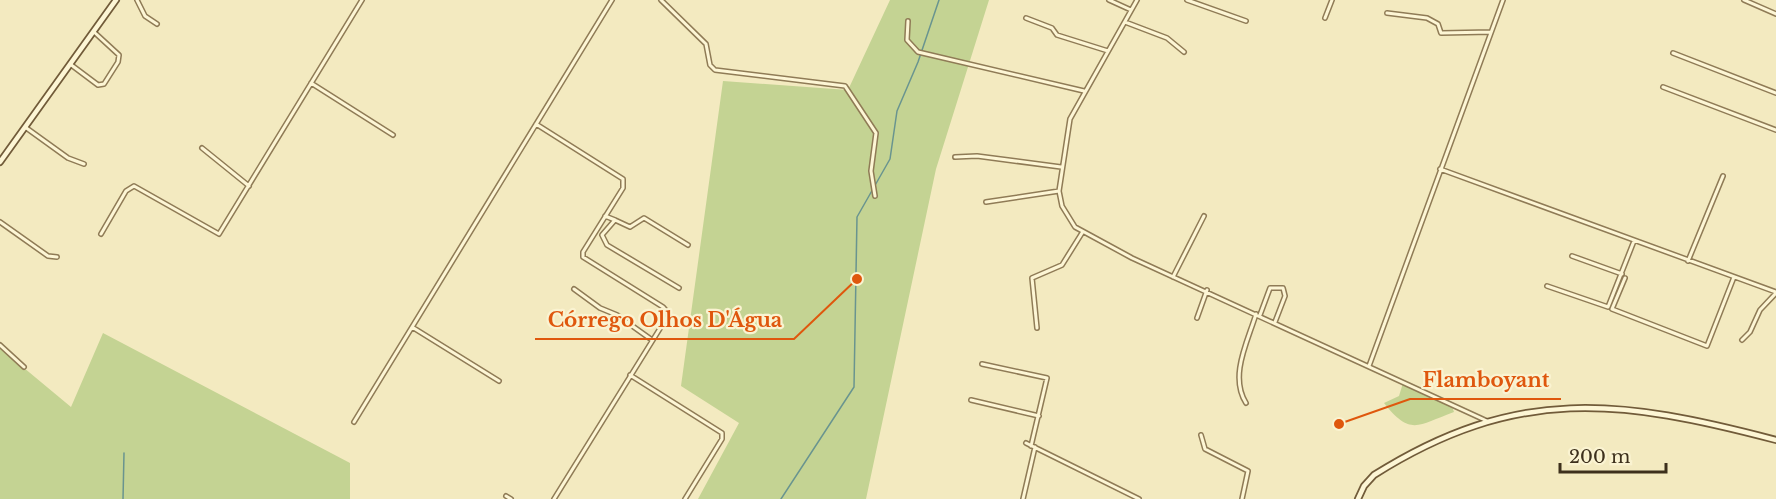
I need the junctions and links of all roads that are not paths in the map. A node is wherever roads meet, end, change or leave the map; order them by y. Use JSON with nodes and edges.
{"nodes":[{"id":1,"x":116,"y":0,"type":"edge"},
{"id":2,"x":137,"y":0,"type":"edge"},
{"id":3,"x":362,"y":0,"type":"edge"},
{"id":4,"x":612,"y":0,"type":"edge"},
{"id":5,"x":661,"y":0,"type":"edge"},
{"id":6,"x":1109,"y":0,"type":"edge"},
{"id":7,"x":1137,"y":0,"type":"edge"},
{"id":8,"x":1187,"y":0,"type":"edge"},
{"id":9,"x":1332,"y":0,"type":"edge"},
{"id":10,"x":1503,"y":0,"type":"edge"},
{"id":11,"x":1744,"y":0,"type":"edge"},
{"id":12,"x":1131,"y":10,"type":"junction"},
{"id":13,"x":1387,"y":13,"type":"dead end"},
{"id":14,"x":1776,"y":14,"type":"edge"},
{"id":15,"x":1026,"y":18,"type":"dead end"},
{"id":16,"x":1325,"y":18,"type":"dead end"},
{"id":17,"x":908,"y":21,"type":"dead end"},
{"id":18,"x":1246,"y":21,"type":"dead end"},
{"id":19,"x":1125,"y":22,"type":"junction"},
{"id":20,"x":157,"y":24,"type":"dead end"},
{"id":21,"x":93,"y":32,"type":"junction"},
{"id":22,"x":1491,"y":33,"type":"junction"},
{"id":23,"x":1108,"y":51,"type":"junction"},
{"id":24,"x":1184,"y":52,"type":"dead end"},
{"id":25,"x":1673,"y":53,"type":"dead end"},
{"id":26,"x":70,"y":64,"type":"junction"},
{"id":27,"x":311,"y":83,"type":"junction"},
{"id":28,"x":1663,"y":87,"type":"dead end"},
{"id":29,"x":1084,"y":91,"type":"junction"},
{"id":30,"x":1776,"y":93,"type":"edge"},
{"id":31,"x":536,"y":124,"type":"junction"},
{"id":32,"x":25,"y":127,"type":"junction"},
{"id":33,"x":1776,"y":130,"type":"edge"},
{"id":34,"x":393,"y":135,"type":"dead end"},
{"id":35,"x":202,"y":148,"type":"dead end"},
{"id":36,"x":956,"y":158,"type":"dead end"},
{"id":37,"x":0,"y":162,"type":"edge"},
{"id":38,"x":84,"y":164,"type":"dead end"},
{"id":39,"x":1061,"y":168,"type":"junction"},
{"id":40,"x":1440,"y":169,"type":"junction"},
{"id":41,"x":1723,"y":176,"type":"dead end"},
{"id":42,"x":249,"y":186,"type":"junction"},
{"id":43,"x":1059,"y":191,"type":"junction"},
{"id":44,"x":875,"y":196,"type":"dead end"},
{"id":45,"x":986,"y":202,"type":"dead end"},
{"id":46,"x":605,"y":216,"type":"junction"},
{"id":47,"x":1204,"y":216,"type":"dead end"},
{"id":48,"x":615,"y":220,"type":"junction"},
{"id":49,"x":0,"y":222,"type":"edge"},
{"id":50,"x":1082,"y":233,"type":"junction"},
{"id":51,"x":101,"y":234,"type":"dead end"},
{"id":52,"x":1634,"y":241,"type":"junction"},
{"id":53,"x":688,"y":245,"type":"dead end"},
{"id":54,"x":1572,"y":256,"type":"dead end"},
{"id":55,"x":57,"y":257,"type":"dead end"},
{"id":56,"x":1688,"y":261,"type":"junction"},
{"id":57,"x":1173,"y":276,"type":"junction"},
{"id":58,"x":1623,"y":276,"type":"junction"},
{"id":59,"x":1734,"y":278,"type":"junction"},
{"id":60,"x":1547,"y":286,"type":"dead end"},
{"id":61,"x":679,"y":288,"type":"dead end"},
{"id":62,"x":574,"y":289,"type":"dead end"},
{"id":63,"x":1207,"y":290,"type":"junction"},
{"id":64,"x":1776,"y":293,"type":"edge"},
{"id":65,"x":1258,"y":315,"type":"junction"},
{"id":66,"x":1197,"y":318,"type":"dead end"},
{"id":67,"x":1275,"y":322,"type":"junction"},
{"id":68,"x":412,"y":327,"type":"junction"},
{"id":69,"x":1037,"y":327,"type":"dead end"},
{"id":70,"x":652,"y":340,"type":"junction"},
{"id":71,"x":1742,"y":340,"type":"dead end"},
{"id":72,"x":0,"y":345,"type":"edge"},
{"id":73,"x":982,"y":364,"type":"dead end"},
{"id":74,"x":1369,"y":366,"type":"junction"},
{"id":75,"x":24,"y":367,"type":"dead end"},
{"id":76,"x":630,"y":375,"type":"junction"},
{"id":77,"x":499,"y":381,"type":"dead end"},
{"id":78,"x":971,"y":400,"type":"dead end"},
{"id":79,"x":1246,"y":403,"type":"dead end"},
{"id":80,"x":1039,"y":416,"type":"junction"},
{"id":81,"x":1487,"y":421,"type":"junction"},
{"id":82,"x":354,"y":422,"type":"dead end"},
{"id":83,"x":1201,"y":435,"type":"dead end"},
{"id":84,"x":1776,"y":440,"type":"edge"},
{"id":85,"x":1026,"y":442,"type":"dead end"},
{"id":86,"x":1033,"y":446,"type":"junction"},
{"id":87,"x":506,"y":496,"type":"dead end"},
{"id":88,"x":511,"y":499,"type":"edge"},
{"id":89,"x":554,"y":499,"type":"edge"},
{"id":90,"x":685,"y":499,"type":"edge"},
{"id":91,"x":1023,"y":499,"type":"edge"},
{"id":92,"x":1139,"y":499,"type":"edge"},
{"id":93,"x":1242,"y":499,"type":"edge"},
{"id":94,"x":1358,"y":499,"type":"edge"}],
"edges":[{"from":1,"to":21,"type":"street"},
{"from":2,"to":20,"type":"street"},
{"from":3,"to":27,"type":"street"},
{"from":4,"to":31,"type":"street"},
{"from":5,"to":44,"type":"street"},
{"from":6,"to":12,"type":"street"},
{"from":7,"to":12,"type":"street"},
{"from":8,"to":18,"type":"street"},
{"from":9,"to":16,"type":"street"},
{"from":10,"to":22,"type":"street"},
{"from":11,"to":14,"type":"street"},
{"from":12,"to":19,"type":"street"},
{"from":13,"to":22,"type":"street"},
{"from":15,"to":23,"type":"street"},
{"from":17,"to":29,"type":"street"},
{"from":19,"to":23,"type":"street"},
{"from":19,"to":24,"type":"street"},
{"from":21,"to":26,"type":"street"},
{"from":21,"to":26,"type":"street"},
{"from":22,"to":40,"type":"street"},
{"from":23,"to":29,"type":"street"},
{"from":25,"to":30,"type":"street"},
{"from":26,"to":32,"type":"street"},
{"from":27,"to":34,"type":"street"},
{"from":27,"to":42,"type":"street"},
{"from":28,"to":33,"type":"street"},
{"from":29,"to":39,"type":"street"},
{"from":31,"to":46,"type":"street"},
{"from":31,"to":68,"type":"street"},
{"from":32,"to":37,"type":"street"},
{"from":32,"to":38,"type":"street"},
{"from":35,"to":42,"type":"street"},
{"from":36,"to":39,"type":"street"},
{"from":39,"to":43,"type":"street"},
{"from":40,"to":52,"type":"street"},
{"from":40,"to":74,"type":"street"},
{"from":41,"to":56,"type":"street"},
{"from":42,"to":51,"type":"street"},
{"from":43,"to":45,"type":"street"},
{"from":43,"to":50,"type":"street"},
{"from":46,"to":48,"type":"street"},
{"from":46,"to":70,"type":"street"},
{"from":47,"to":57,"type":"street"},
{"from":48,"to":53,"type":"street"},
{"from":48,"to":61,"type":"street"},
{"from":49,"to":55,"type":"street"},
{"from":50,"to":57,"type":"street"},
{"from":50,"to":69,"type":"street"},
{"from":52,"to":56,"type":"street"},
{"from":52,"to":58,"type":"street"},
{"from":54,"to":58,"type":"street"},
{"from":56,"to":59,"type":"street"},
{"from":57,"to":63,"type":"street"},
{"from":58,"to":59,"type":"street"},
{"from":58,"to":60,"type":"street"},
{"from":59,"to":64,"type":"street"},
{"from":62,"to":70,"type":"street"},
{"from":63,"to":65,"type":"street"},
{"from":63,"to":66,"type":"street"},
{"from":64,"to":71,"type":"street"},
{"from":65,"to":67,"type":"street"},
{"from":65,"to":67,"type":"street"},
{"from":65,"to":79,"type":"street"},
{"from":67,"to":74,"type":"street"},
{"from":68,"to":77,"type":"street"},
{"from":68,"to":82,"type":"street"},
{"from":70,"to":76,"type":"street"},
{"from":72,"to":75,"type":"street"},
{"from":73,"to":80,"type":"street"},
{"from":74,"to":81,"type":"street"},
{"from":76,"to":89,"type":"street"},
{"from":76,"to":90,"type":"street"},
{"from":78,"to":80,"type":"street"},
{"from":80,"to":86,"type":"street"},
{"from":81,"to":84,"type":"street"},
{"from":81,"to":94,"type":"street"},
{"from":83,"to":93,"type":"street"},
{"from":85,"to":86,"type":"street"},
{"from":86,"to":91,"type":"street"},
{"from":86,"to":92,"type":"street"},
{"from":87,"to":88,"type":"street"}]}
